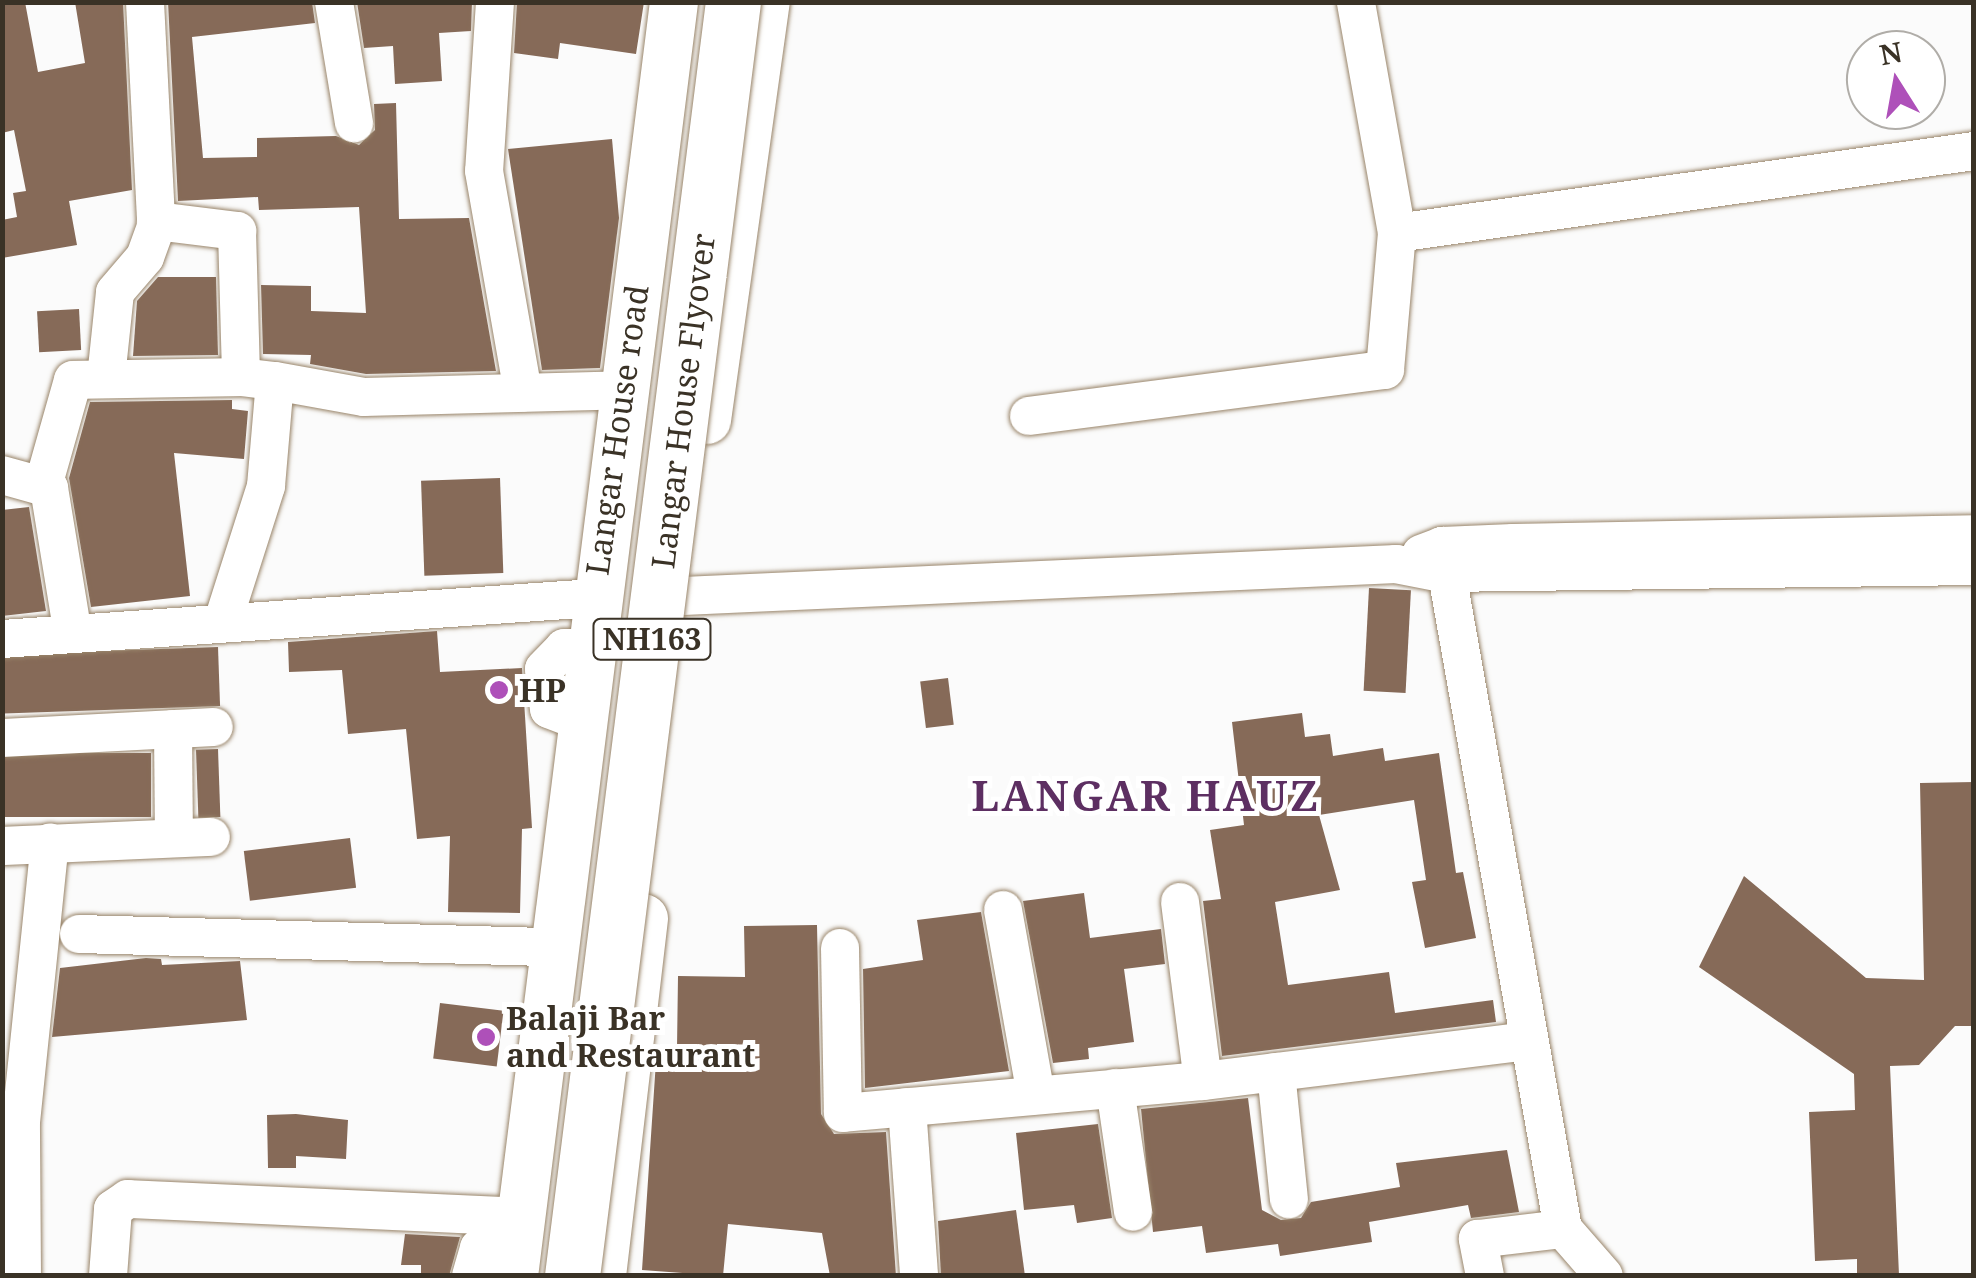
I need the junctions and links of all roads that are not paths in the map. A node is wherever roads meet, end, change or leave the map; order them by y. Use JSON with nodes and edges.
{"nodes":[{"id":1,"x":145,"y":2,"type":"edge"},
{"id":2,"x":334,"y":2,"type":"edge"},
{"id":3,"x":494,"y":2,"type":"edge"},
{"id":4,"x":674,"y":2,"type":"edge"},
{"id":5,"x":696,"y":2,"type":"edge"},
{"id":6,"x":733,"y":2,"type":"edge"},
{"id":7,"x":766,"y":2,"type":"edge"},
{"id":8,"x":1356,"y":2,"type":"edge"},
{"id":9,"x":354,"y":123,"type":"dead end"},
{"id":10,"x":1974,"y":150,"type":"edge"},
{"id":11,"x":157,"y":224,"type":"junction"},
{"id":12,"x":1397,"y":233,"type":"junction"},
{"id":13,"x":715,"y":362,"type":"junction"},
{"id":14,"x":626,"y":371,"type":"junction"},
{"id":15,"x":106,"y":378,"type":"junction"},
{"id":16,"x":258,"y":379,"type":"junction"},
{"id":17,"x":523,"y":393,"type":"junction"},
{"id":18,"x":1029,"y":416,"type":"dead end"},
{"id":19,"x":2,"y":475,"type":"edge"},
{"id":20,"x":44,"y":486,"type":"junction"},
{"id":21,"x":1974,"y":534,"type":"edge"},
{"id":22,"x":1442,"y":560,"type":"junction"},
{"id":23,"x":1974,"y":566,"type":"edge"},
{"id":24,"x":683,"y":596,"type":"junction"},
{"id":25,"x":594,"y":598,"type":"junction"},
{"id":26,"x":222,"y":621,"type":"junction"},
{"id":27,"x":72,"y":634,"type":"junction"},
{"id":28,"x":2,"y":640,"type":"edge"},
{"id":29,"x":214,"y":727,"type":"dead end"},
{"id":30,"x":173,"y":729,"type":"junction"},
{"id":31,"x":2,"y":738,"type":"edge"},
{"id":32,"x":50,"y":844,"type":"junction"},
{"id":33,"x":2,"y":846,"type":"edge"},
{"id":34,"x":1180,"y":902,"type":"dead end"},
{"id":35,"x":646,"y":910,"type":"junction"},
{"id":36,"x":1003,"y":910,"type":"dead end"},
{"id":37,"x":557,"y":927,"type":"junction"},
{"id":38,"x":79,"y":934,"type":"dead end"},
{"id":39,"x":840,"y":948,"type":"dead end"},
{"id":40,"x":1527,"y":1041,"type":"junction"},
{"id":41,"x":1276,"y":1072,"type":"junction"},
{"id":42,"x":1203,"y":1081,"type":"junction"},
{"id":43,"x":1116,"y":1088,"type":"junction"},
{"id":44,"x":1036,"y":1095,"type":"junction"},
{"id":45,"x":908,"y":1107,"type":"junction"},
{"id":46,"x":11,"y":1170,"type":"edge"},
{"id":47,"x":1290,"y":1199,"type":"dead end"},
{"id":48,"x":1133,"y":1212,"type":"dead end"},
{"id":49,"x":1564,"y":1229,"type":"junction"},
{"id":50,"x":523,"y":1251,"type":"edge"},
{"id":51,"x":22,"y":1276,"type":"edge"},
{"id":52,"x":108,"y":1276,"type":"edge"},
{"id":53,"x":471,"y":1276,"type":"edge"},
{"id":54,"x":572,"y":1276,"type":"edge"},
{"id":55,"x":602,"y":1276,"type":"edge"},
{"id":56,"x":919,"y":1276,"type":"edge"},
{"id":57,"x":1484,"y":1276,"type":"edge"},
{"id":58,"x":1604,"y":1276,"type":"edge"}],
"edges":[{"from":1,"to":11,"type":"street"},
{"from":2,"to":9,"type":"street"},
{"from":3,"to":17,"type":"street"},
{"from":4,"to":14,"type":"main road","name":"Langar House road"},
{"from":5,"to":50,"type":"highway","name":"Langar House Flyover","number":"NH163"},
{"from":6,"to":54,"type":"highway","name":"Langar House Flyover","number":"NH163","bridge":true},
{"from":7,"to":13,"type":"main road"},
{"from":8,"to":12,"type":"street"},
{"from":10,"to":12,"type":"street"},
{"from":11,"to":15,"type":"street"},
{"from":11,"to":16,"type":"street"},
{"from":12,"to":18,"type":"street"},
{"from":13,"to":14,"type":"main road"},
{"from":13,"to":24,"type":"main road"},
{"from":14,"to":17,"type":"street"},
{"from":14,"to":25,"type":"main road","name":"Langar House road"},
{"from":15,"to":16,"type":"street"},
{"from":15,"to":20,"type":"street"},
{"from":16,"to":17,"type":"street"},
{"from":16,"to":26,"type":"street"},
{"from":19,"to":20,"type":"street"},
{"from":20,"to":27,"type":"street"},
{"from":21,"to":22,"type":"street"},
{"from":22,"to":23,"type":"street"},
{"from":22,"to":24,"type":"street"},
{"from":22,"to":40,"type":"street"},
{"from":24,"to":35,"type":"main road"},
{"from":25,"to":26,"type":"street"},
{"from":25,"to":37,"type":"main road","name":"Langar House road"},
{"from":26,"to":27,"type":"street"},
{"from":27,"to":28,"type":"street"},
{"from":29,"to":30,"type":"street"},
{"from":30,"to":31,"type":"street"},
{"from":30,"to":32,"type":"street"},
{"from":32,"to":33,"type":"street"},
{"from":32,"to":46,"type":"street"},
{"from":34,"to":42,"type":"street"},
{"from":35,"to":37,"type":"main road"},
{"from":35,"to":55,"type":"main road"},
{"from":36,"to":44,"type":"street"},
{"from":37,"to":38,"type":"street"},
{"from":37,"to":50,"type":"main road","name":"Langar House road"},
{"from":39,"to":45,"type":"street"},
{"from":40,"to":41,"type":"street"},
{"from":40,"to":49,"type":"street"},
{"from":41,"to":42,"type":"street"},
{"from":41,"to":47,"type":"street"},
{"from":42,"to":43,"type":"street"},
{"from":43,"to":44,"type":"street"},
{"from":43,"to":48,"type":"street"},
{"from":44,"to":45,"type":"street"},
{"from":45,"to":56,"type":"street"},
{"from":46,"to":51,"type":"street"},
{"from":49,"to":57,"type":"street"},
{"from":49,"to":58,"type":"street"},
{"from":50,"to":52,"type":"street"},
{"from":50,"to":53,"type":"street"}]}
